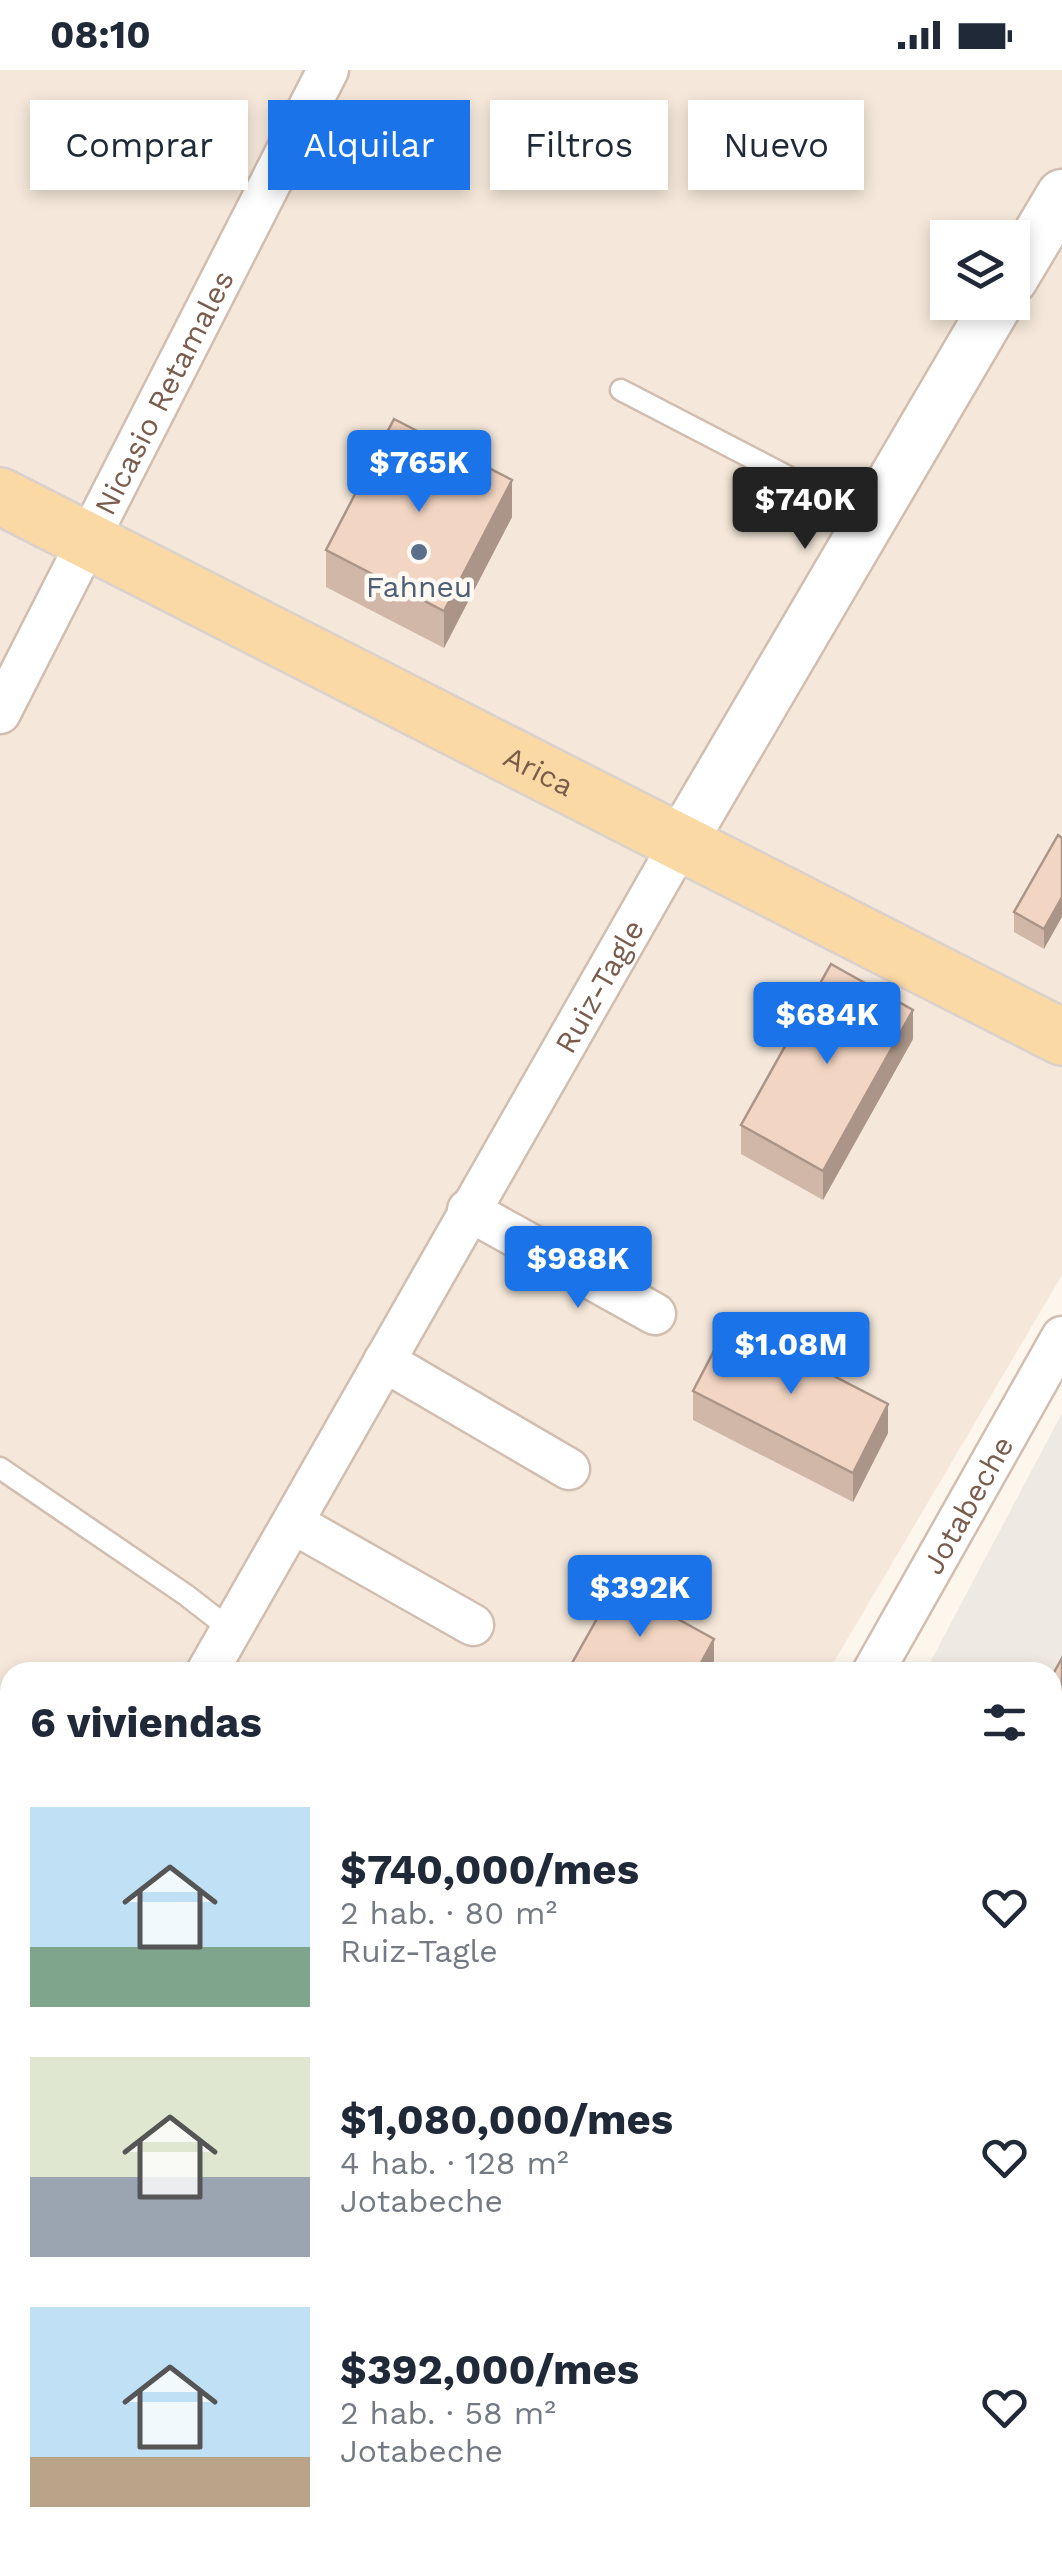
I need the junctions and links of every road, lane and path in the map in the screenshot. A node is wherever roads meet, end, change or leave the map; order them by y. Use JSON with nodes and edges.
{"nodes":[{"id":1,"x":328,"y":70,"type":"edge"},
{"id":2,"x":1062,"y":195,"type":"edge"},
{"id":3,"x":1030,"y":249,"type":"edge"},
{"id":4,"x":987,"y":320,"type":"edge"},
{"id":5,"x":620,"y":390,"type":"dead end"},
{"id":6,"x":5,"y":502,"type":"edge"},
{"id":7,"x":868,"y":523,"type":"junction"},
{"id":8,"x":86,"y":542,"type":"junction"},
{"id":9,"x":0,"y":712,"type":"edge"},
{"id":10,"x":681,"y":842,"type":"junction"},
{"id":11,"x":1062,"y":1037,"type":"edge"},
{"id":12,"x":468,"y":1210,"type":"junction"},
{"id":13,"x":655,"y":1314,"type":"dead end"},
{"id":14,"x":1062,"y":1337,"type":"edge"},
{"id":15,"x":384,"y":1361,"type":"junction"},
{"id":16,"x":0,"y":1468,"type":"edge"},
{"id":17,"x":569,"y":1469,"type":"dead end"},
{"id":18,"x":293,"y":1523,"type":"junction"},
{"id":19,"x":472,"y":1625,"type":"dead end"},
{"id":20,"x":231,"y":1630,"type":"junction"},
{"id":21,"x":213,"y":1662,"type":"edge"},
{"id":22,"x":879,"y":1662,"type":"edge"}],
"edges":[{"from":1,"to":8,"type":"street","name":"Nicasio Retamales"},
{"from":2,"to":3,"type":"street"},
{"from":4,"to":7,"type":"street","name":"Ruiz-Tagle"},
{"from":5,"to":7,"type":"lane"},
{"from":6,"to":8,"type":"main road","name":"Arica"},
{"from":7,"to":10,"type":"street","name":"Ruiz-Tagle"},
{"from":8,"to":9,"type":"street","name":"Nicasio Retamales"},
{"from":8,"to":10,"type":"main road","name":"Arica"},
{"from":10,"to":11,"type":"main road","name":"Arica"},
{"from":10,"to":12,"type":"street","name":"Ruiz-Tagle"},
{"from":12,"to":13,"type":"street"},
{"from":12,"to":15,"type":"street","name":"Ruiz-Tagle"},
{"from":14,"to":22,"type":"street","name":"Jotabeche"},
{"from":15,"to":17,"type":"street"},
{"from":15,"to":18,"type":"street","name":"Ruiz-Tagle"},
{"from":16,"to":20,"type":"lane"},
{"from":18,"to":19,"type":"street"},
{"from":18,"to":20,"type":"street","name":"Ruiz-Tagle"},
{"from":20,"to":21,"type":"street","name":"Ruiz-Tagle"}]}
